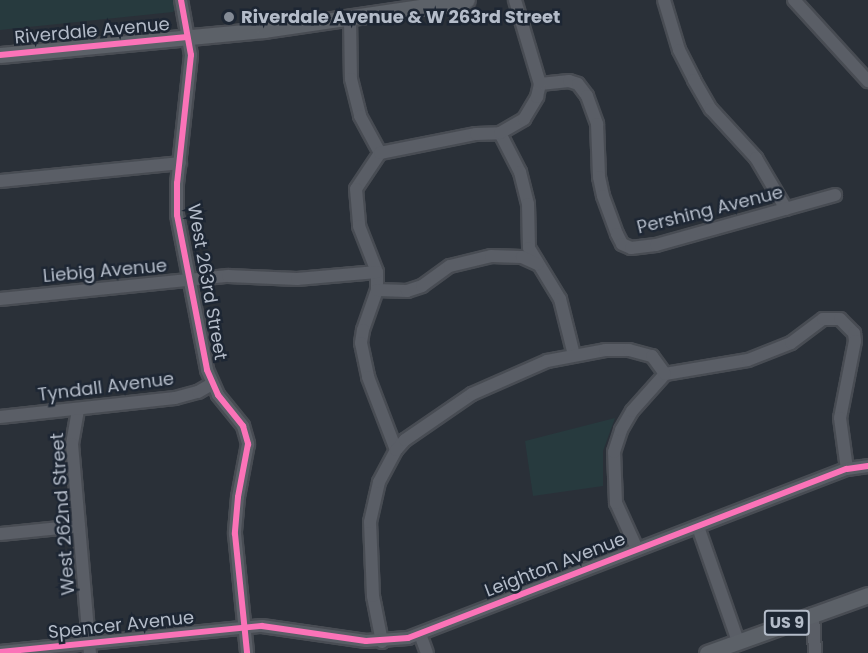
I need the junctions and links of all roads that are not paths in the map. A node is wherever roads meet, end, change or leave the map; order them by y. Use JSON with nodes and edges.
{"nodes":[{"id":1,"x":181,"y":0,"type":"edge"},
{"id":2,"x":467,"y":0,"type":"edge"},
{"id":3,"x":515,"y":0,"type":"edge"},
{"id":4,"x":664,"y":0,"type":"edge"},
{"id":5,"x":794,"y":0,"type":"edge"},
{"id":6,"x":350,"y":18,"type":"junction"},
{"id":7,"x":188,"y":37,"type":"junction"},
{"id":8,"x":0,"y":55,"type":"edge"},
{"id":9,"x":868,"y":81,"type":"edge"},
{"id":10,"x":540,"y":84,"type":"junction"},
{"id":11,"x":500,"y":133,"type":"junction"},
{"id":12,"x":380,"y":153,"type":"junction"},
{"id":13,"x":180,"y":163,"type":"junction"},
{"id":14,"x":0,"y":181,"type":"edge"},
{"id":15,"x":835,"y":195,"type":"dead end"},
{"id":16,"x":786,"y":209,"type":"junction"},
{"id":17,"x":537,"y":264,"type":"junction"},
{"id":18,"x":376,"y":272,"type":"junction"},
{"id":19,"x":190,"y":281,"type":"junction"},
{"id":20,"x":377,"y":290,"type":"junction"},
{"id":21,"x":0,"y":299,"type":"edge"},
{"id":22,"x":574,"y":355,"type":"junction"},
{"id":23,"x":665,"y":374,"type":"junction"},
{"id":24,"x":212,"y":384,"type":"junction"},
{"id":25,"x":78,"y":410,"type":"junction"},
{"id":26,"x":0,"y":417,"type":"edge"},
{"id":27,"x":396,"y":450,"type":"junction"},
{"id":28,"x":868,"y":466,"type":"edge"},
{"id":29,"x":847,"y":469,"type":"junction"},
{"id":30,"x":79,"y":526,"type":"junction"},
{"id":31,"x":698,"y":527,"type":"junction"},
{"id":32,"x":0,"y":534,"type":"edge"},
{"id":33,"x":637,"y":549,"type":"junction"},
{"id":34,"x":868,"y":595,"type":"edge"},
{"id":35,"x":813,"y":614,"type":"junction"},
{"id":36,"x":245,"y":628,"type":"junction"},
{"id":37,"x":420,"y":634,"type":"junction"},
{"id":38,"x":738,"y":641,"type":"junction"},
{"id":39,"x":382,"y":642,"type":"junction"},
{"id":40,"x":90,"y":649,"type":"edge"},
{"id":41,"x":0,"y":652,"type":"edge"},
{"id":42,"x":247,"y":653,"type":"edge"},
{"id":43,"x":427,"y":653,"type":"edge"},
{"id":44,"x":706,"y":653,"type":"edge"},
{"id":45,"x":814,"y":653,"type":"edge"}],
"edges":[{"from":1,"to":7,"type":"street","name":"West 263rd Street"},
{"from":2,"to":6,"type":"main road","name":"Riverdale Avenue"},
{"from":3,"to":10,"type":"street"},
{"from":4,"to":16,"type":"street"},
{"from":5,"to":9,"type":"street"},
{"from":6,"to":7,"type":"main road","name":"Riverdale Avenue"},
{"from":6,"to":12,"type":"street"},
{"from":7,"to":8,"type":"main road","name":"Riverdale Avenue"},
{"from":7,"to":13,"type":"street","name":"West 263rd Street"},
{"from":10,"to":11,"type":"street"},
{"from":10,"to":16,"type":"street","name":"Pershing Avenue"},
{"from":11,"to":12,"type":"street"},
{"from":11,"to":17,"type":"street"},
{"from":12,"to":18,"type":"street"},
{"from":13,"to":14,"type":"street"},
{"from":13,"to":19,"type":"street","name":"West 263rd Street"},
{"from":15,"to":16,"type":"street","name":"Pershing Avenue"},
{"from":17,"to":20,"type":"street"},
{"from":17,"to":22,"type":"street"},
{"from":18,"to":19,"type":"street","name":"Liebig Avenue"},
{"from":18,"to":20,"type":"street"},
{"from":19,"to":21,"type":"street","name":"Liebig Avenue"},
{"from":19,"to":24,"type":"street","name":"West 263rd Street"},
{"from":20,"to":27,"type":"street"},
{"from":22,"to":23,"type":"street"},
{"from":22,"to":27,"type":"street"},
{"from":23,"to":29,"type":"street"},
{"from":23,"to":33,"type":"street"},
{"from":24,"to":25,"type":"street","name":"Tyndall Avenue"},
{"from":24,"to":36,"type":"street","name":"West 263rd Street"},
{"from":25,"to":26,"type":"street","name":"Tyndall Avenue"},
{"from":25,"to":30,"type":"street","name":"West 262nd Street"},
{"from":27,"to":39,"type":"street"},
{"from":28,"to":29,"type":"street","name":"Leighton Avenue"},
{"from":29,"to":31,"type":"street","name":"Leighton Avenue"},
{"from":30,"to":32,"type":"street"},
{"from":30,"to":40,"type":"street","name":"West 262nd Street"},
{"from":31,"to":33,"type":"street","name":"Leighton Avenue"},
{"from":31,"to":38,"type":"street"},
{"from":33,"to":37,"type":"street","name":"Leighton Avenue"},
{"from":34,"to":35,"type":"main road","number":"US 9"},
{"from":35,"to":38,"type":"main road","number":"US 9"},
{"from":35,"to":45,"type":"street"},
{"from":36,"to":39,"type":"street","name":"Leighton Avenue"},
{"from":36,"to":40,"type":"street","name":"Spencer Avenue"},
{"from":36,"to":42,"type":"street","name":"West 263rd Street"},
{"from":37,"to":39,"type":"street","name":"Leighton Avenue"},
{"from":37,"to":43,"type":"street"},
{"from":38,"to":44,"type":"main road","number":"US 9"},
{"from":40,"to":41,"type":"street","name":"Spencer Avenue"}]}
